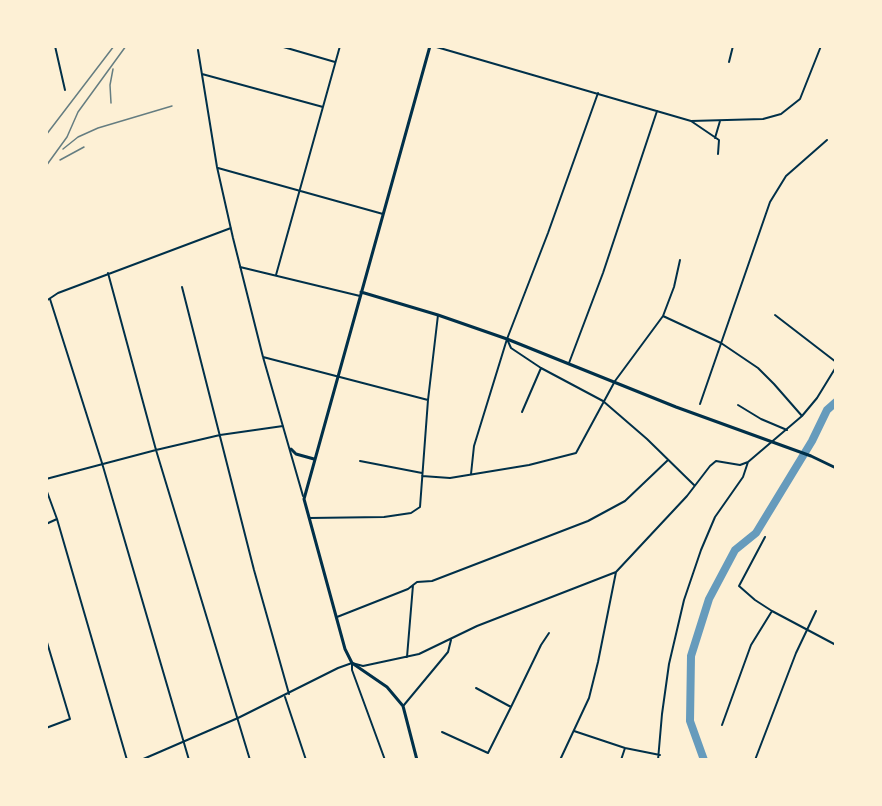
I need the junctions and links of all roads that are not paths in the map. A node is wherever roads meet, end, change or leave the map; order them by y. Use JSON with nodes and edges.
{"nodes":[{"id":1,"x":55,"y":46,"type":"edge"},
{"id":2,"x":280,"y":46,"type":"edge"},
{"id":3,"x":340,"y":46,"type":"edge"},
{"id":4,"x":432,"y":46,"type":"edge"},
{"id":5,"x":733,"y":46,"type":"edge"},
{"id":6,"x":821,"y":46,"type":"edge"},
{"id":7,"x":198,"y":50,"type":"dead end"},
{"id":8,"x":336,"y":62,"type":"junction"},
{"id":9,"x":729,"y":62,"type":"dead end"},
{"id":10,"x":202,"y":74,"type":"junction"},
{"id":11,"x":65,"y":90,"type":"dead end"},
{"id":12,"x":598,"y":93,"type":"junction"},
{"id":13,"x":323,"y":107,"type":"junction"},
{"id":14,"x":657,"y":111,"type":"junction"},
{"id":15,"x":720,"y":120,"type":"junction"},
{"id":16,"x":691,"y":121,"type":"junction"},
{"id":17,"x":715,"y":138,"type":"junction"},
{"id":18,"x":827,"y":140,"type":"dead end"},
{"id":19,"x":718,"y":154,"type":"dead end"},
{"id":20,"x":217,"y":167,"type":"junction"},
{"id":21,"x":301,"y":191,"type":"junction"},
{"id":22,"x":383,"y":214,"type":"junction"},
{"id":23,"x":231,"y":228,"type":"junction"},
{"id":24,"x":680,"y":260,"type":"dead end"},
{"id":25,"x":240,"y":267,"type":"junction"},
{"id":26,"x":108,"y":273,"type":"junction"},
{"id":27,"x":276,"y":275,"type":"junction"},
{"id":28,"x":182,"y":287,"type":"dead end"},
{"id":29,"x":361,"y":294,"type":"junction"},
{"id":30,"x":48,"y":300,"type":"edge"},
{"id":31,"x":438,"y":315,"type":"junction"},
{"id":32,"x":775,"y":315,"type":"dead end"},
{"id":33,"x":663,"y":316,"type":"junction"},
{"id":34,"x":507,"y":339,"type":"junction"},
{"id":35,"x":721,"y":343,"type":"junction"},
{"id":36,"x":263,"y":357,"type":"junction"},
{"id":37,"x":836,"y":362,"type":"edge"},
{"id":38,"x":569,"y":363,"type":"junction"},
{"id":39,"x":836,"y":367,"type":"edge"},
{"id":40,"x":541,"y":368,"type":"junction"},
{"id":41,"x":338,"y":377,"type":"junction"},
{"id":42,"x":615,"y":381,"type":"junction"},
{"id":43,"x":428,"y":400,"type":"junction"},
{"id":44,"x":603,"y":401,"type":"junction"},
{"id":45,"x":700,"y":404,"type":"dead end"},
{"id":46,"x":738,"y":405,"type":"dead end"},
{"id":47,"x":522,"y":411,"type":"dead end"},
{"id":48,"x":802,"y":416,"type":"junction"},
{"id":49,"x":284,"y":426,"type":"junction"},
{"id":50,"x":787,"y":430,"type":"junction"},
{"id":51,"x":220,"y":435,"type":"junction"},
{"id":52,"x":773,"y":441,"type":"junction"},
{"id":53,"x":291,"y":449,"type":"junction"},
{"id":54,"x":156,"y":450,"type":"junction"},
{"id":55,"x":314,"y":459,"type":"junction"},
{"id":56,"x":668,"y":460,"type":"junction"},
{"id":57,"x":360,"y":461,"type":"dead end"},
{"id":58,"x":748,"y":462,"type":"junction"},
{"id":59,"x":102,"y":463,"type":"junction"},
{"id":60,"x":836,"y":468,"type":"edge"},
{"id":61,"x":471,"y":474,"type":"junction"},
{"id":62,"x":422,"y":475,"type":"junction"},
{"id":63,"x":46,"y":479,"type":"edge"},
{"id":64,"x":694,"y":486,"type":"junction"},
{"id":65,"x":46,"y":489,"type":"edge"},
{"id":66,"x":304,"y":499,"type":"junction"},
{"id":67,"x":309,"y":518,"type":"junction"},
{"id":68,"x":57,"y":519,"type":"junction"},
{"id":69,"x":46,"y":524,"type":"edge"},
{"id":70,"x":765,"y":537,"type":"dead end"},
{"id":71,"x":616,"y":572,"type":"junction"},
{"id":72,"x":413,"y":585,"type":"junction"},
{"id":73,"x":772,"y":611,"type":"junction"},
{"id":74,"x":816,"y":611,"type":"dead end"},
{"id":75,"x":335,"y":618,"type":"junction"},
{"id":76,"x":808,"y":631,"type":"junction"},
{"id":77,"x":549,"y":633,"type":"dead end"},
{"id":78,"x":46,"y":639,"type":"edge"},
{"id":79,"x":451,"y":640,"type":"junction"},
{"id":80,"x":836,"y":645,"type":"edge"},
{"id":81,"x":407,"y":658,"type":"junction"},
{"id":82,"x":352,"y":663,"type":"junction"},
{"id":83,"x":476,"y":688,"type":"dead end"},
{"id":84,"x":289,"y":694,"type":"junction"},
{"id":85,"x":285,"y":696,"type":"junction"},
{"id":86,"x":403,"y":706,"type":"junction"},
{"id":87,"x":511,"y":707,"type":"junction"},
{"id":88,"x":238,"y":718,"type":"junction"},
{"id":89,"x":722,"y":725,"type":"dead end"},
{"id":90,"x":46,"y":728,"type":"edge"},
{"id":91,"x":574,"y":731,"type":"junction"},
{"id":92,"x":442,"y":732,"type":"dead end"},
{"id":93,"x":184,"y":741,"type":"junction"},
{"id":94,"x":625,"y":748,"type":"junction"},
{"id":95,"x":488,"y":753,"type":"junction"},
{"id":96,"x":660,"y":755,"type":"junction"},
{"id":97,"x":127,"y":759,"type":"edge"},
{"id":98,"x":141,"y":759,"type":"edge"},
{"id":99,"x":189,"y":759,"type":"edge"},
{"id":100,"x":250,"y":759,"type":"edge"},
{"id":101,"x":306,"y":759,"type":"edge"},
{"id":102,"x":385,"y":759,"type":"edge"},
{"id":103,"x":417,"y":759,"type":"edge"},
{"id":104,"x":485,"y":759,"type":"edge"},
{"id":105,"x":560,"y":759,"type":"edge"},
{"id":106,"x":621,"y":759,"type":"edge"},
{"id":107,"x":658,"y":759,"type":"edge"},
{"id":108,"x":755,"y":759,"type":"edge"}],
"edges":[{"from":1,"to":11,"type":"street"},
{"from":2,"to":8,"type":"street"},
{"from":3,"to":8,"type":"street"},
{"from":4,"to":12,"type":"street"},
{"from":4,"to":22,"type":"main road"},
{"from":5,"to":9,"type":"street"},
{"from":6,"to":15,"type":"street"},
{"from":7,"to":10,"type":"street"},
{"from":8,"to":13,"type":"street"},
{"from":10,"to":13,"type":"street"},
{"from":10,"to":20,"type":"street"},
{"from":12,"to":14,"type":"street"},
{"from":12,"to":34,"type":"street"},
{"from":13,"to":21,"type":"street"},
{"from":14,"to":16,"type":"street"},
{"from":14,"to":38,"type":"street"},
{"from":15,"to":16,"type":"street"},
{"from":15,"to":17,"type":"street"},
{"from":16,"to":17,"type":"street"},
{"from":17,"to":19,"type":"street"},
{"from":18,"to":35,"type":"street"},
{"from":20,"to":21,"type":"street"},
{"from":20,"to":23,"type":"street"},
{"from":21,"to":22,"type":"street"},
{"from":21,"to":27,"type":"street"},
{"from":22,"to":29,"type":"main road"},
{"from":23,"to":25,"type":"street"},
{"from":23,"to":26,"type":"street"},
{"from":24,"to":33,"type":"street"},
{"from":25,"to":27,"type":"street"},
{"from":25,"to":36,"type":"street"},
{"from":26,"to":30,"type":"street"},
{"from":26,"to":54,"type":"street"},
{"from":27,"to":29,"type":"street"},
{"from":28,"to":51,"type":"street"},
{"from":29,"to":31,"type":"main road"},
{"from":29,"to":41,"type":"main road"},
{"from":30,"to":59,"type":"street"},
{"from":31,"to":34,"type":"main road"},
{"from":31,"to":43,"type":"street"},
{"from":32,"to":37,"type":"street"},
{"from":33,"to":35,"type":"street"},
{"from":33,"to":42,"type":"street"},
{"from":34,"to":38,"type":"main road"},
{"from":34,"to":40,"type":"street"},
{"from":34,"to":61,"type":"street"},
{"from":35,"to":45,"type":"street"},
{"from":35,"to":48,"type":"street"},
{"from":36,"to":41,"type":"street"},
{"from":36,"to":49,"type":"street"},
{"from":38,"to":42,"type":"main road"},
{"from":39,"to":48,"type":"street"},
{"from":40,"to":44,"type":"street"},
{"from":40,"to":47,"type":"street"},
{"from":41,"to":43,"type":"street"},
{"from":41,"to":55,"type":"main road"},
{"from":42,"to":44,"type":"street"},
{"from":42,"to":52,"type":"main road"},
{"from":43,"to":62,"type":"street"},
{"from":44,"to":56,"type":"street"},
{"from":44,"to":61,"type":"street"},
{"from":46,"to":50,"type":"street"},
{"from":48,"to":50,"type":"street"},
{"from":49,"to":51,"type":"street"},
{"from":49,"to":53,"type":"street"},
{"from":50,"to":52,"type":"street"},
{"from":51,"to":54,"type":"street"},
{"from":51,"to":84,"type":"street"},
{"from":52,"to":58,"type":"street"},
{"from":52,"to":60,"type":"main road"},
{"from":53,"to":55,"type":"main road"},
{"from":53,"to":66,"type":"street"},
{"from":54,"to":59,"type":"street"},
{"from":54,"to":88,"type":"street"},
{"from":55,"to":66,"type":"main road"},
{"from":56,"to":64,"type":"street"},
{"from":56,"to":72,"type":"street"},
{"from":57,"to":62,"type":"street"},
{"from":58,"to":64,"type":"street"},
{"from":58,"to":96,"type":"street"},
{"from":59,"to":63,"type":"street"},
{"from":59,"to":93,"type":"street"},
{"from":61,"to":62,"type":"street"},
{"from":62,"to":67,"type":"street"},
{"from":64,"to":71,"type":"street"},
{"from":65,"to":68,"type":"street"},
{"from":66,"to":67,"type":"main road"},
{"from":67,"to":75,"type":"main road"},
{"from":68,"to":69,"type":"street"},
{"from":68,"to":97,"type":"street"},
{"from":70,"to":73,"type":"street"},
{"from":71,"to":79,"type":"street"},
{"from":71,"to":91,"type":"street"},
{"from":72,"to":75,"type":"street"},
{"from":72,"to":81,"type":"street"},
{"from":73,"to":76,"type":"street"},
{"from":73,"to":89,"type":"street"},
{"from":74,"to":76,"type":"street"},
{"from":75,"to":82,"type":"main road"},
{"from":76,"to":80,"type":"street"},
{"from":76,"to":108,"type":"street"},
{"from":77,"to":87,"type":"street"},
{"from":78,"to":90,"type":"street"},
{"from":79,"to":81,"type":"street"},
{"from":79,"to":86,"type":"street"},
{"from":81,"to":82,"type":"street"},
{"from":82,"to":84,"type":"street"},
{"from":82,"to":86,"type":"main road"},
{"from":82,"to":102,"type":"street"},
{"from":83,"to":87,"type":"street"},
{"from":84,"to":85,"type":"street"},
{"from":85,"to":88,"type":"street"},
{"from":85,"to":101,"type":"street"},
{"from":86,"to":103,"type":"main road"},
{"from":87,"to":95,"type":"street"},
{"from":88,"to":93,"type":"street"},
{"from":88,"to":100,"type":"street"},
{"from":91,"to":94,"type":"street"},
{"from":91,"to":105,"type":"street"},
{"from":92,"to":95,"type":"street"},
{"from":93,"to":98,"type":"street"},
{"from":93,"to":99,"type":"street"},
{"from":94,"to":96,"type":"street"},
{"from":94,"to":106,"type":"street"},
{"from":95,"to":104,"type":"street"},
{"from":96,"to":107,"type":"street"}]}
